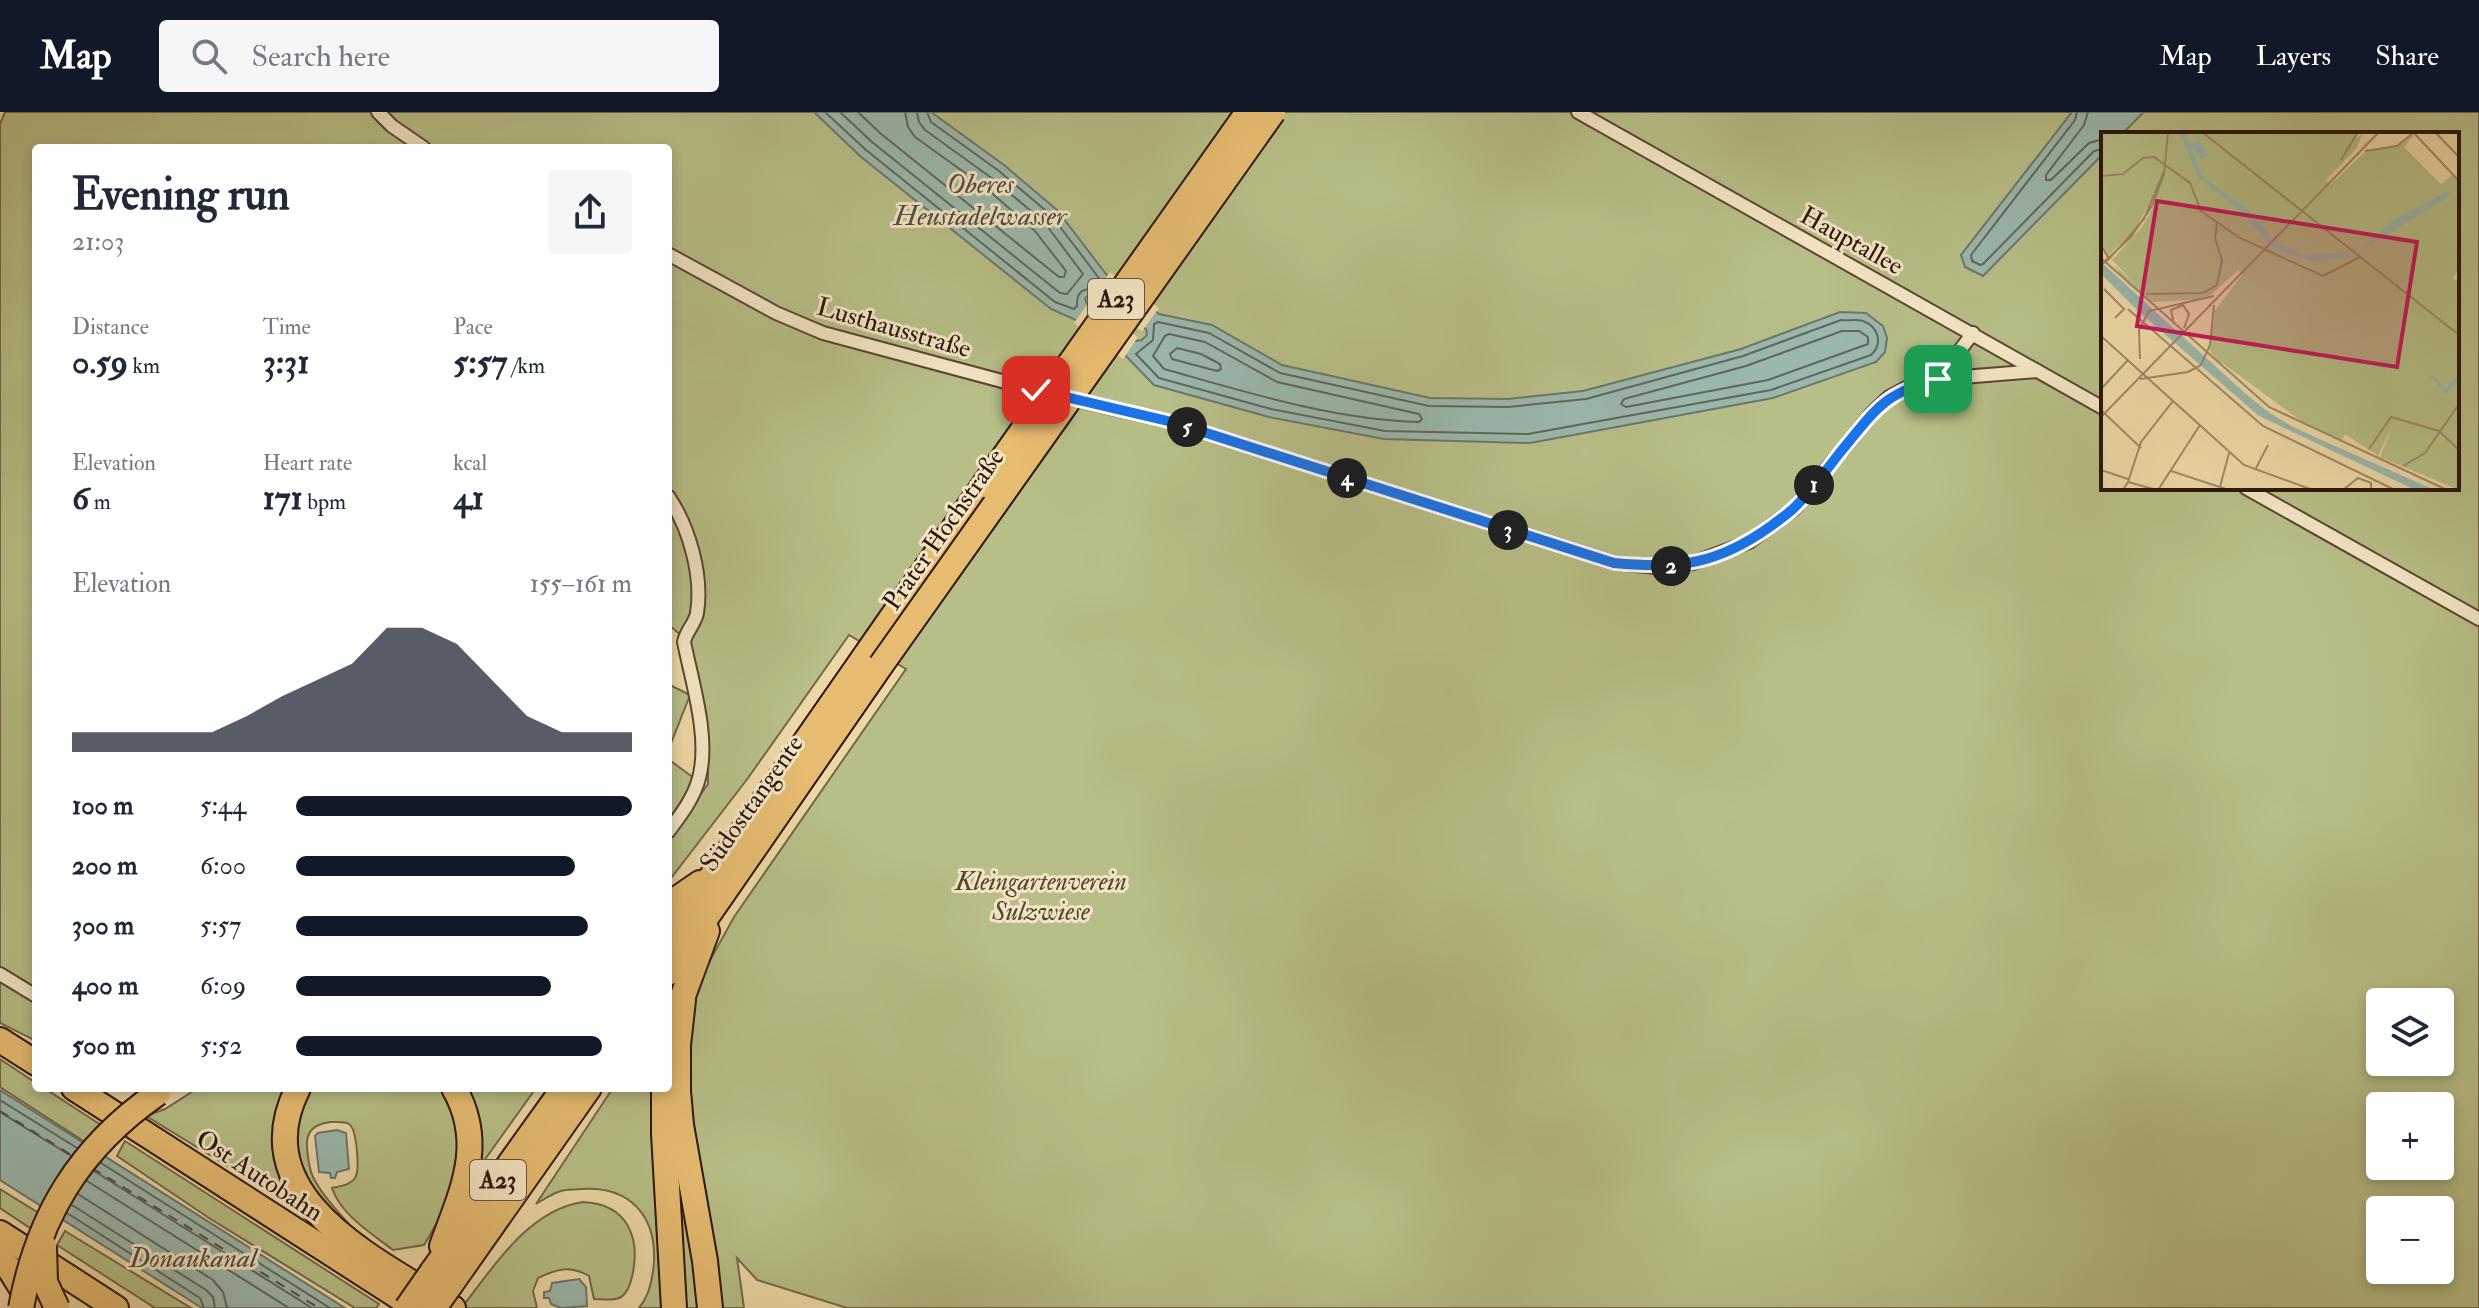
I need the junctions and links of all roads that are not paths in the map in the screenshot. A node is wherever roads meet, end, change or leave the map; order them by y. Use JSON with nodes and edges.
{"nodes":[{"id":1,"x":378,"y":112,"type":"edge"},
{"id":2,"x":1248,"y":112,"type":"edge"},
{"id":3,"x":1273,"y":112,"type":"edge"},
{"id":4,"x":1578,"y":112,"type":"edge"},
{"id":5,"x":418,"y":144,"type":"edge"},
{"id":6,"x":672,"y":256,"type":"edge"},
{"id":7,"x":1973,"y":333,"type":"junction"},
{"id":8,"x":2037,"y":371,"type":"junction"},
{"id":9,"x":1938,"y":379,"type":"junction"},
{"id":10,"x":2101,"y":407,"type":"edge"},
{"id":11,"x":2250,"y":490,"type":"edge"},
{"id":12,"x":672,"y":504,"type":"edge"},
{"id":13,"x":2479,"y":619,"type":"edge"},
{"id":14,"x":873,"y":659,"type":"junction"},
{"id":15,"x":672,"y":826,"type":"edge"},
{"id":16,"x":712,"y":875,"type":"junction"},
{"id":17,"x":719,"y":899,"type":"junction"},
{"id":18,"x":672,"y":902,"type":"edge"},
{"id":19,"x":672,"y":911,"type":"edge"},
{"id":20,"x":672,"y":933,"type":"edge"},
{"id":21,"x":672,"y":967,"type":"edge"},
{"id":22,"x":0,"y":974,"type":"edge"},
{"id":23,"x":32,"y":994,"type":"edge"},
{"id":24,"x":683,"y":1000,"type":"junction"},
{"id":25,"x":672,"y":1029,"type":"edge"},
{"id":26,"x":4,"y":1042,"type":"edge"},
{"id":27,"x":32,"y":1052,"type":"edge"},
{"id":28,"x":32,"y":1060,"type":"edge"},
{"id":29,"x":80,"y":1092,"type":"edge"},
{"id":30,"x":159,"y":1092,"type":"edge"},
{"id":31,"x":296,"y":1092,"type":"edge"},
{"id":32,"x":456,"y":1092,"type":"edge"},
{"id":33,"x":562,"y":1092,"type":"edge"},
{"id":34,"x":586,"y":1092,"type":"edge"},
{"id":35,"x":664,"y":1092,"type":"edge"},
{"id":36,"x":138,"y":1129,"type":"junction"},
{"id":37,"x":45,"y":1224,"type":"junction"},
{"id":38,"x":0,"y":1233,"type":"edge"},
{"id":39,"x":0,"y":1258,"type":"edge"},
{"id":40,"x":445,"y":1288,"type":"edge"},
{"id":41,"x":21,"y":1308,"type":"edge"},
{"id":42,"x":34,"y":1308,"type":"edge"},
{"id":43,"x":57,"y":1308,"type":"edge"},
{"id":44,"x":116,"y":1308,"type":"edge"},
{"id":45,"x":407,"y":1308,"type":"edge"},
{"id":46,"x":416,"y":1308,"type":"edge"},
{"id":47,"x":434,"y":1308,"type":"edge"},
{"id":48,"x":442,"y":1308,"type":"edge"},
{"id":49,"x":674,"y":1308,"type":"edge"},
{"id":50,"x":710,"y":1308,"type":"edge"}],
"edges":[{"from":1,"to":5,"type":"street"},
{"from":2,"to":14,"type":"highway","name":"Prater Hochstraße","number":"A23","bridge":true},
{"from":3,"to":14,"type":"highway","name":"Prater Hochstraße","number":"A23","bridge":true},
{"from":4,"to":7,"type":"street","name":"Hauptallee"},
{"from":6,"to":9,"type":"street","name":"Lusthausstraße"},
{"from":7,"to":8,"type":"street","name":"Hauptallee"},
{"from":7,"to":9,"type":"street"},
{"from":8,"to":9,"type":"street","name":"Lusthausstraße"},
{"from":8,"to":10,"type":"street","name":"Hauptallee"},
{"from":11,"to":13,"type":"street"},
{"from":12,"to":15,"type":"street"},
{"from":14,"to":16,"type":"highway","name":"Südosttangente","number":"A23"},
{"from":14,"to":17,"type":"highway","name":"Südosttangente","number":"A23"},
{"from":16,"to":18,"type":"highway"},
{"from":16,"to":19,"type":"highway"},
{"from":16,"to":20,"type":"highway","name":"Südosttangente","number":"A23"},
{"from":17,"to":21,"type":"highway","name":"Südosttangente","number":"A23"},
{"from":17,"to":24,"type":"highway"},
{"from":22,"to":23,"type":"street"},
{"from":24,"to":25,"type":"highway"},
{"from":24,"to":50,"type":"highway"},
{"from":26,"to":27,"type":"highway"},
{"from":26,"to":28,"type":"highway"},
{"from":29,"to":36,"type":"highway","name":"Ost Autobahn"},
{"from":30,"to":37,"type":"highway","bridge":true},
{"from":31,"to":40,"type":"highway"},
{"from":32,"to":40,"type":"highway"},
{"from":33,"to":40,"type":"highway","number":"A23"},
{"from":34,"to":40,"type":"highway","number":"A23"},
{"from":35,"to":49,"type":"highway"},
{"from":36,"to":46,"type":"highway","name":"Ost Autobahn"},
{"from":36,"to":48,"type":"highway"},
{"from":37,"to":41,"type":"highway","bridge":true},
{"from":37,"to":43,"type":"highway","bridge":true},
{"from":38,"to":44,"type":"highway"},
{"from":39,"to":42,"type":"highway"},
{"from":40,"to":45,"type":"highway","number":"A23","bridge":true},
{"from":40,"to":47,"type":"highway","number":"A23","bridge":true}]}
